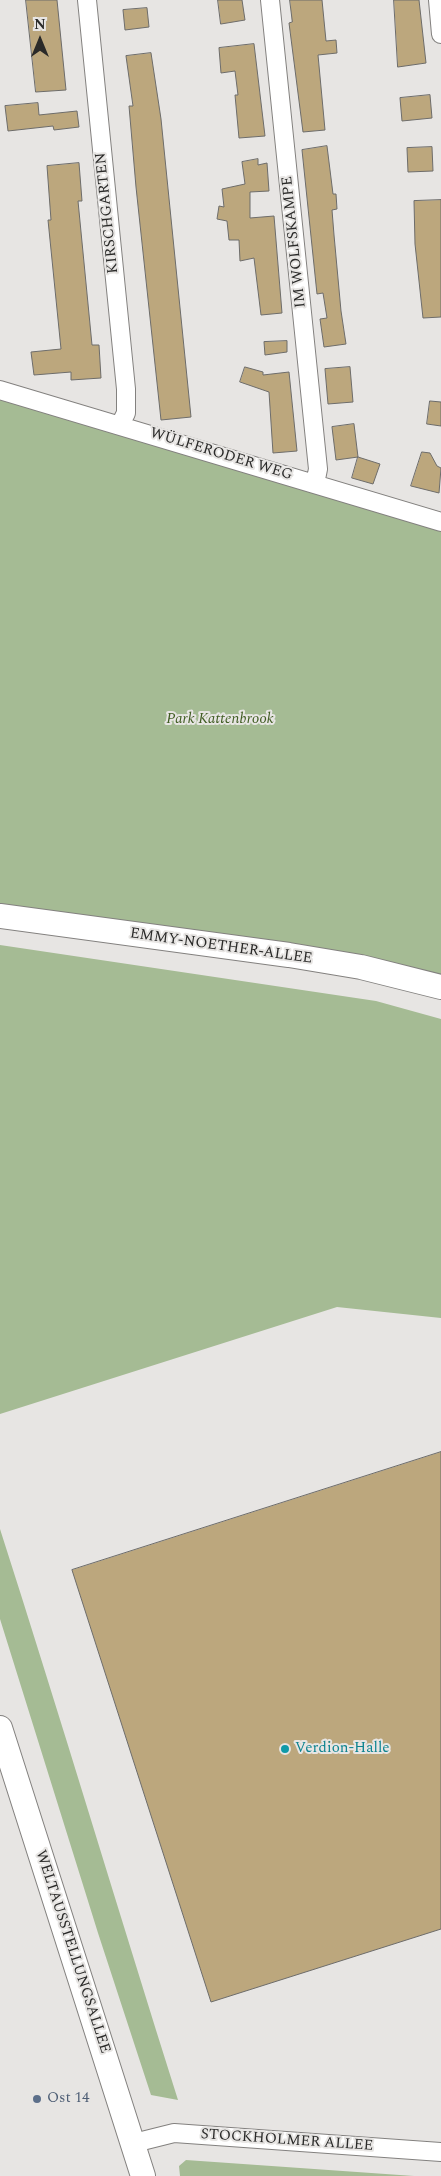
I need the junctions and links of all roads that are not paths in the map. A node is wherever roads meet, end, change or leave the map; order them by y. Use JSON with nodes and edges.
{"nodes":[{"id":1,"x":87,"y":0,"type":"edge"},
{"id":2,"x":270,"y":0,"type":"edge"},
{"id":3,"x":438,"y":0,"type":"edge"},
{"id":4,"x":441,"y":34,"type":"edge"},
{"id":5,"x":0,"y":390,"type":"edge"},
{"id":6,"x":120,"y":425,"type":"junction"},
{"id":7,"x":316,"y":484,"type":"junction"},
{"id":8,"x":441,"y":522,"type":"edge"},
{"id":9,"x":0,"y":916,"type":"edge"},
{"id":10,"x":441,"y":987,"type":"edge"},
{"id":11,"x":0,"y":1728,"type":"edge"},
{"id":12,"x":134,"y":2143,"type":"junction"},
{"id":13,"x":441,"y":2152,"type":"edge"},
{"id":14,"x":144,"y":2176,"type":"edge"}],
"edges":[{"from":1,"to":6,"type":"street","name":"KIRSCHGARTEN"},
{"from":2,"to":7,"type":"street","name":"IM WOLFSKAMPE"},
{"from":3,"to":4,"type":"street"},
{"from":5,"to":6,"type":"street","name":"WÜLFERODER WEG"},
{"from":6,"to":7,"type":"street","name":"WÜLFERODER WEG"},
{"from":7,"to":8,"type":"street","name":"WÜLFERODER WEG"},
{"from":9,"to":10,"type":"main road","name":"EMMY-NOETHER-ALLEE"},
{"from":11,"to":12,"type":"main road","name":"WELTAUSSTELLUNGSALLEE"},
{"from":12,"to":13,"type":"street","name":"STOCKHOLMER ALLEE"},
{"from":12,"to":14,"type":"main road","name":"WELTAUSSTELLUNGSALLEE"}]}
